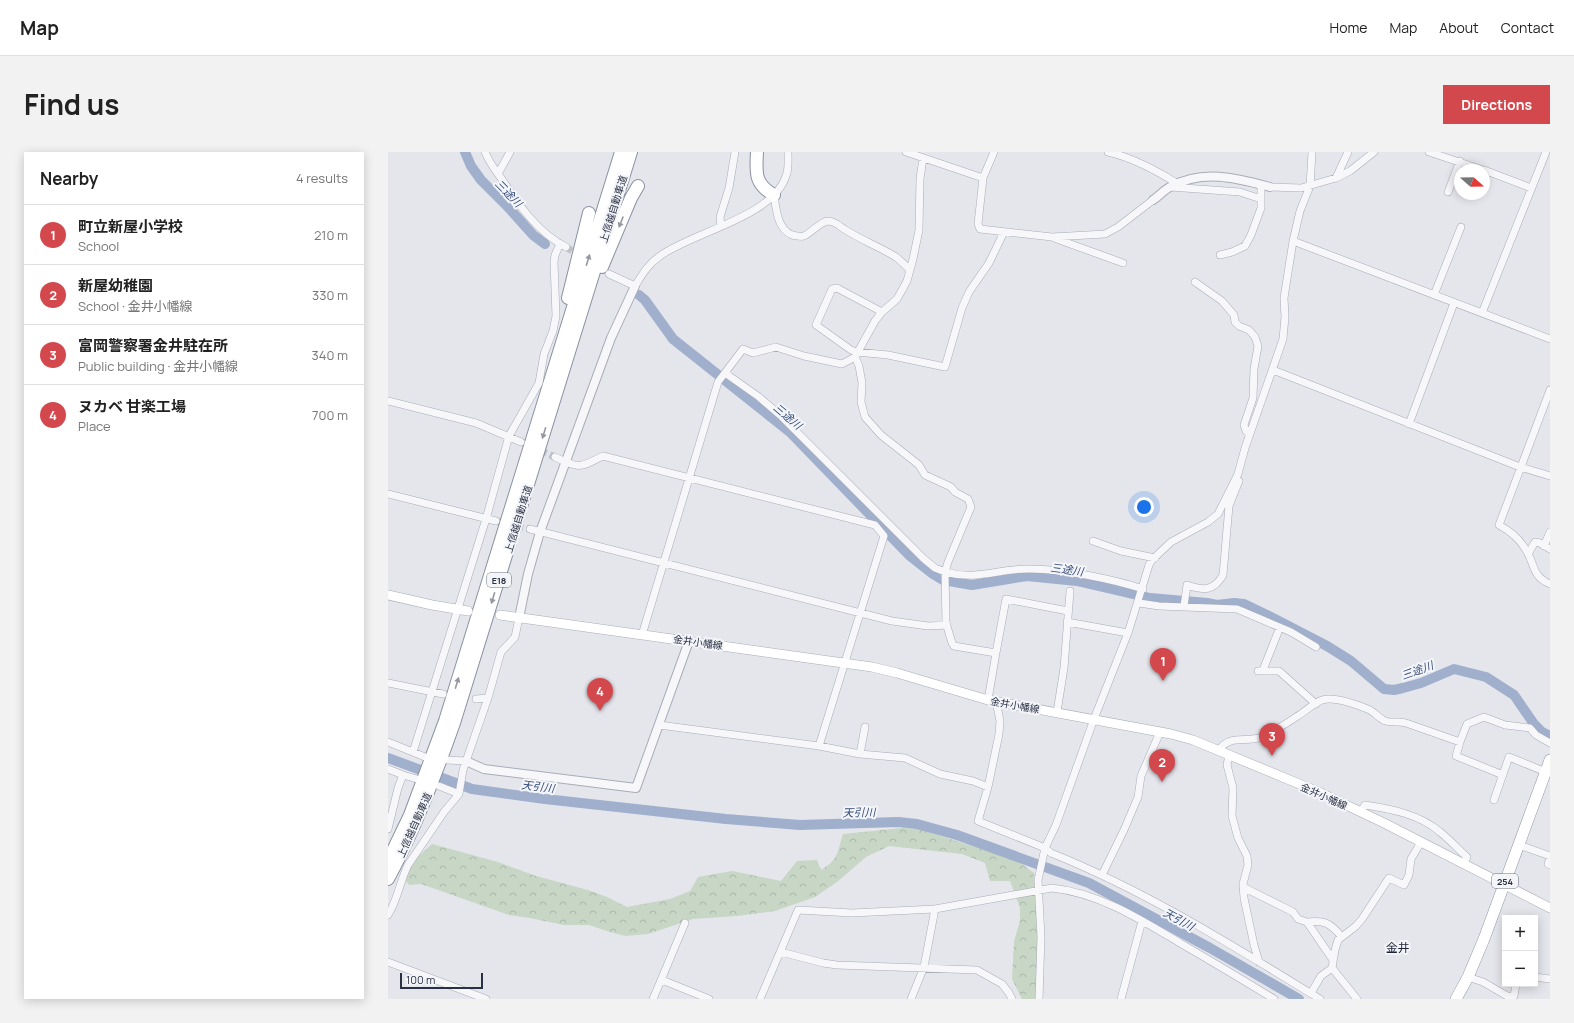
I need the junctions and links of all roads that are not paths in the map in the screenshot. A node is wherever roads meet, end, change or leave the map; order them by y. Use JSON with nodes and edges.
{"nodes":[{"id":1,"x":485,"y":152,"type":"edge"},
{"id":2,"x":510,"y":152,"type":"edge"},
{"id":3,"x":621,"y":152,"type":"edge"},
{"id":4,"x":631,"y":152,"type":"edge"},
{"id":5,"x":735,"y":152,"type":"edge"},
{"id":6,"x":757,"y":152,"type":"edge"},
{"id":7,"x":760,"y":152,"type":"edge"},
{"id":8,"x":788,"y":152,"type":"edge"},
{"id":9,"x":906,"y":152,"type":"edge"},
{"id":10,"x":994,"y":152,"type":"edge"},
{"id":11,"x":1108,"y":152,"type":"edge"},
{"id":12,"x":1312,"y":152,"type":"edge"},
{"id":13,"x":1348,"y":152,"type":"edge"},
{"id":14,"x":1374,"y":152,"type":"edge"},
{"id":15,"x":1429,"y":152,"type":"edge"},
{"id":16,"x":1546,"y":152,"type":"edge"},
{"id":17,"x":924,"y":158,"type":"junction"},
{"id":18,"x":1460,"y":161,"type":"junction"},
{"id":19,"x":1468,"y":164,"type":"edge"},
{"id":20,"x":1490,"y":172,"type":"edge"},
{"id":21,"x":498,"y":174,"type":"junction"},
{"id":22,"x":983,"y":178,"type":"junction"},
{"id":23,"x":1336,"y":178,"type":"junction"},
{"id":24,"x":1178,"y":184,"type":"junction"},
{"id":25,"x":1261,"y":184,"type":"junction"},
{"id":26,"x":638,"y":186,"type":"dead end"},
{"id":27,"x":1310,"y":186,"type":"junction"},
{"id":28,"x":1170,"y":187,"type":"junction"},
{"id":29,"x":1270,"y":187,"type":"joint"},
{"id":30,"x":1531,"y":188,"type":"junction"},
{"id":31,"x":1448,"y":192,"type":"dead end"},
{"id":32,"x":774,"y":195,"type":"junction"},
{"id":33,"x":1260,"y":198,"type":"junction"},
{"id":34,"x":1153,"y":200,"type":"joint"},
{"id":35,"x":589,"y":213,"type":"dead end"},
{"id":36,"x":721,"y":226,"type":"junction"},
{"id":37,"x":1461,"y":227,"type":"dead end"},
{"id":38,"x":1004,"y":232,"type":"junction"},
{"id":39,"x":1052,"y":237,"type":"junction"},
{"id":40,"x":1293,"y":241,"type":"junction"},
{"id":41,"x":1220,"y":255,"type":"dead end"},
{"id":42,"x":1123,"y":263,"type":"dead end"},
{"id":43,"x":910,"y":270,"type":"junction"},
{"id":44,"x":609,"y":274,"type":"dead end"},
{"id":45,"x":1195,"y":282,"type":"dead end"},
{"id":46,"x":635,"y":286,"type":"junction"},
{"id":47,"x":1434,"y":295,"type":"junction"},
{"id":48,"x":1454,"y":303,"type":"junction"},
{"id":49,"x":882,"y":312,"type":"junction"},
{"id":50,"x":1482,"y":313,"type":"junction"},
{"id":51,"x":1550,"y":340,"type":"edge"},
{"id":52,"x":856,"y":355,"type":"junction"},
{"id":53,"x":1273,"y":370,"type":"junction"},
{"id":54,"x":725,"y":373,"type":"junction"},
{"id":55,"x":1550,"y":390,"type":"edge"},
{"id":56,"x":556,"y":396,"type":"junction"},
{"id":57,"x":388,"y":401,"type":"edge"},
{"id":58,"x":544,"y":404,"type":"junction"},
{"id":59,"x":1409,"y":424,"type":"junction"},
{"id":60,"x":1250,"y":433,"type":"junction"},
{"id":61,"x":509,"y":436,"type":"junction"},
{"id":62,"x":521,"y":442,"type":"tunnel mouth"},
{"id":63,"x":1248,"y":449,"type":"dead end"},
{"id":64,"x":555,"y":457,"type":"tunnel mouth"},
{"id":65,"x":565,"y":462,"type":"junction"},
{"id":66,"x":1520,"y":467,"type":"junction"},
{"id":67,"x":1550,"y":476,"type":"edge"},
{"id":68,"x":689,"y":478,"type":"junction"},
{"id":69,"x":388,"y":494,"type":"edge"},
{"id":70,"x":486,"y":519,"type":"junction"},
{"id":71,"x":496,"y":521,"type":"tunnel mouth"},
{"id":72,"x":530,"y":529,"type":"tunnel mouth"},
{"id":73,"x":540,"y":532,"type":"junction"},
{"id":74,"x":1550,"y":532,"type":"edge"},
{"id":75,"x":1093,"y":541,"type":"dead end"},
{"id":76,"x":1547,"y":547,"type":"edge"},
{"id":77,"x":1528,"y":554,"type":"junction"},
{"id":78,"x":1154,"y":558,"type":"junction"},
{"id":79,"x":664,"y":563,"type":"junction"},
{"id":80,"x":945,"y":572,"type":"junction"},
{"id":81,"x":1550,"y":584,"type":"edge"},
{"id":82,"x":1143,"y":589,"type":"junction"},
{"id":83,"x":1070,"y":591,"type":"dead end"},
{"id":84,"x":388,"y":595,"type":"edge"},
{"id":85,"x":1139,"y":603,"type":"junction"},
{"id":86,"x":1184,"y":606,"type":"junction"},
{"id":87,"x":458,"y":610,"type":"junction"},
{"id":88,"x":468,"y":611,"type":"dead end"},
{"id":89,"x":1068,"y":612,"type":"junction"},
{"id":90,"x":860,"y":613,"type":"junction"},
{"id":91,"x":500,"y":615,"type":"dead end"},
{"id":92,"x":519,"y":618,"type":"junction"},
{"id":93,"x":1067,"y":622,"type":"junction"},
{"id":94,"x":947,"y":625,"type":"junction"},
{"id":95,"x":1280,"y":627,"type":"junction"},
{"id":96,"x":1128,"y":633,"type":"junction"},
{"id":97,"x":642,"y":635,"type":"junction"},
{"id":98,"x":689,"y":641,"type":"junction"},
{"id":99,"x":1316,"y":647,"type":"dead end"},
{"id":100,"x":996,"y":653,"type":"junction"},
{"id":101,"x":845,"y":663,"type":"junction"},
{"id":102,"x":388,"y":683,"type":"edge"},
{"id":103,"x":432,"y":692,"type":"junction"},
{"id":104,"x":443,"y":694,"type":"dead end"},
{"id":105,"x":488,"y":698,"type":"junction"},
{"id":106,"x":476,"y":699,"type":"dead end"},
{"id":107,"x":992,"y":701,"type":"junction"},
{"id":108,"x":1316,"y":704,"type":"junction"},
{"id":109,"x":1057,"y":712,"type":"junction"},
{"id":110,"x":1094,"y":719,"type":"junction"},
{"id":111,"x":659,"y":725,"type":"junction"},
{"id":112,"x":865,"y":727,"type":"dead end"},
{"id":113,"x":1160,"y":732,"type":"junction"},
{"id":114,"x":388,"y":742,"type":"edge"},
{"id":115,"x":1460,"y":742,"type":"junction"},
{"id":116,"x":1550,"y":743,"type":"edge"},
{"id":117,"x":819,"y":746,"type":"junction"},
{"id":118,"x":1219,"y":750,"type":"junction"},
{"id":119,"x":413,"y":752,"type":"junction"},
{"id":120,"x":860,"y":754,"type":"junction"},
{"id":121,"x":1229,"y":755,"type":"junction"},
{"id":122,"x":436,"y":760,"type":"junction"},
{"id":123,"x":1550,"y":760,"type":"edge"},
{"id":124,"x":466,"y":761,"type":"junction"},
{"id":125,"x":388,"y":769,"type":"edge"},
{"id":126,"x":1546,"y":772,"type":"junction"},
{"id":127,"x":402,"y":775,"type":"junction"},
{"id":128,"x":1503,"y":775,"type":"junction"},
{"id":129,"x":428,"y":781,"type":"junction"},
{"id":130,"x":988,"y":787,"type":"junction"},
{"id":131,"x":459,"y":794,"type":"junction"},
{"id":132,"x":1494,"y":800,"type":"dead end"},
{"id":133,"x":1360,"y":812,"type":"junction"},
{"id":134,"x":388,"y":829,"type":"edge"},
{"id":135,"x":1421,"y":842,"type":"junction"},
{"id":136,"x":1519,"y":845,"type":"junction"},
{"id":137,"x":1045,"y":848,"type":"junction"},
{"id":138,"x":1550,"y":857,"type":"edge"},
{"id":139,"x":388,"y":861,"type":"edge"},
{"id":140,"x":1464,"y":864,"type":"junction"},
{"id":141,"x":1550,"y":865,"type":"edge"},
{"id":142,"x":1102,"y":875,"type":"junction"},
{"id":143,"x":388,"y":879,"type":"edge"},
{"id":144,"x":1504,"y":885,"type":"junction"},
{"id":145,"x":1243,"y":886,"type":"junction"},
{"id":146,"x":1039,"y":890,"type":"junction"},
{"id":147,"x":1550,"y":908,"type":"edge"},
{"id":148,"x":935,"y":909,"type":"junction"},
{"id":149,"x":388,"y":915,"type":"edge"},
{"id":150,"x":1142,"y":921,"type":"junction"},
{"id":151,"x":1307,"y":922,"type":"junction"},
{"id":152,"x":685,"y":923,"type":"dead end"},
{"id":153,"x":1342,"y":937,"type":"junction"},
{"id":154,"x":781,"y":952,"type":"junction"},
{"id":155,"x":1333,"y":960,"type":"junction"},
{"id":156,"x":388,"y":962,"type":"edge"},
{"id":157,"x":1259,"y":962,"type":"junction"},
{"id":158,"x":924,"y":968,"type":"junction"},
{"id":159,"x":1332,"y":968,"type":"junction"},
{"id":160,"x":1468,"y":977,"type":"junction"},
{"id":161,"x":1538,"y":977,"type":"edge"},
{"id":162,"x":1550,"y":979,"type":"edge"},
{"id":163,"x":662,"y":980,"type":"junction"},
{"id":164,"x":1516,"y":987,"type":"edge"},
{"id":165,"x":1311,"y":993,"type":"junction"},
{"id":166,"x":1515,"y":998,"type":"edge"},
{"id":167,"x":486,"y":999,"type":"edge"},
{"id":168,"x":654,"y":999,"type":"edge"},
{"id":169,"x":709,"y":999,"type":"edge"},
{"id":170,"x":760,"y":999,"type":"edge"},
{"id":171,"x":911,"y":999,"type":"edge"},
{"id":172,"x":1012,"y":999,"type":"edge"},
{"id":173,"x":1039,"y":999,"type":"edge"},
{"id":174,"x":1121,"y":999,"type":"edge"},
{"id":175,"x":1273,"y":999,"type":"edge"},
{"id":176,"x":1320,"y":999,"type":"edge"},
{"id":177,"x":1358,"y":999,"type":"edge"},
{"id":178,"x":1456,"y":999,"type":"edge"}],
"edges":[{"from":1,"to":21,"type":"street"},
{"from":2,"to":21,"type":"street"},
{"from":58,"to":3,"type":"highway","name":"上信越自動車道","number":"E18","one_way":true},
{"from":4,"to":56,"type":"highway","name":"上信越自動車道","number":"E18"},
{"from":5,"to":36,"type":"street"},
{"from":6,"to":32,"type":"highway"},
{"from":7,"to":32,"type":"highway"},
{"from":8,"to":32,"type":"street"},
{"from":9,"to":17,"type":"street"},
{"from":10,"to":22,"type":"street"},
{"from":11,"to":24,"type":"street"},
{"from":12,"to":27,"type":"street"},
{"from":13,"to":23,"type":"street"},
{"from":14,"to":23,"type":"street"},
{"from":15,"to":18,"type":"street"},
{"from":16,"to":30,"type":"street"},
{"from":17,"to":22,"type":"street"},
{"from":17,"to":43,"type":"street"},
{"from":18,"to":19,"type":"street"},
{"from":18,"to":31,"type":"street"},
{"from":20,"to":30,"type":"street"},
{"from":21,"to":61,"type":"street"},
{"from":22,"to":38,"type":"street"},
{"from":23,"to":27,"type":"street"},
{"from":24,"to":25,"type":"street"},
{"from":24,"to":28,"type":"street"},
{"from":25,"to":29,"type":"street"},
{"from":25,"to":33,"type":"street"},
{"from":26,"to":56,"type":"highway","one_way":true},
{"from":27,"to":29,"type":"street"},
{"from":27,"to":40,"type":"street"},
{"from":28,"to":33,"type":"street"},
{"from":28,"to":34,"type":"street"},
{"from":30,"to":50,"type":"street"},
{"from":32,"to":36,"type":"street"},
{"from":32,"to":43,"type":"street"},
{"from":33,"to":41,"type":"street"},
{"from":34,"to":39,"type":"street"},
{"from":35,"to":58,"type":"highway"},
{"from":36,"to":46,"type":"street"},
{"from":37,"to":47,"type":"street"},
{"from":38,"to":39,"type":"street"},
{"from":38,"to":52,"type":"street"},
{"from":39,"to":42,"type":"street"},
{"from":40,"to":47,"type":"street"},
{"from":40,"to":53,"type":"street"},
{"from":43,"to":49,"type":"street"},
{"from":44,"to":46,"type":"street"},
{"from":45,"to":60,"type":"street"},
{"from":46,"to":65,"type":"street"},
{"from":47,"to":48,"type":"street"},
{"from":48,"to":50,"type":"street"},
{"from":48,"to":59,"type":"street"},
{"from":49,"to":52,"type":"street"},
{"from":49,"to":52,"type":"street"},
{"from":50,"to":51,"type":"street"},
{"from":52,"to":54,"type":"street"},
{"from":52,"to":80,"type":"street"},
{"from":53,"to":59,"type":"street"},
{"from":53,"to":60,"type":"street"},
{"from":54,"to":68,"type":"street"},
{"from":54,"to":80,"type":"street"},
{"from":55,"to":66,"type":"street"},
{"from":56,"to":122,"type":"highway","name":"上信越自動車道","number":"E18","one_way":true},
{"from":57,"to":61,"type":"street"},
{"from":122,"to":58,"type":"highway","name":"上信越自動車道","number":"E18","one_way":true},
{"from":59,"to":66,"type":"street"},
{"from":60,"to":78,"type":"street"},
{"from":61,"to":62,"type":"street"},
{"from":61,"to":70,"type":"street"},
{"from":63,"to":86,"type":"street"},
{"from":64,"to":65,"type":"street"},
{"from":65,"to":68,"type":"street"},
{"from":65,"to":73,"type":"street"},
{"from":66,"to":67,"type":"street"},
{"from":66,"to":77,"type":"street"},
{"from":68,"to":79,"type":"street"},
{"from":68,"to":90,"type":"street"},
{"from":69,"to":70,"type":"street"},
{"from":70,"to":71,"type":"street"},
{"from":70,"to":87,"type":"street"},
{"from":72,"to":73,"type":"street"},
{"from":73,"to":79,"type":"street"},
{"from":73,"to":92,"type":"street"},
{"from":74,"to":76,"type":"street"},
{"from":75,"to":78,"type":"street"},
{"from":76,"to":77,"type":"street"},
{"from":77,"to":81,"type":"street"},
{"from":78,"to":82,"type":"street"},
{"from":79,"to":90,"type":"street"},
{"from":79,"to":97,"type":"street"},
{"from":80,"to":82,"type":"street"},
{"from":80,"to":94,"type":"street"},
{"from":82,"to":85,"type":"street"},
{"from":83,"to":89,"type":"street"},
{"from":84,"to":87,"type":"main road"},
{"from":85,"to":86,"type":"street"},
{"from":85,"to":96,"type":"street"},
{"from":86,"to":95,"type":"street"},
{"from":87,"to":88,"type":"main road"},
{"from":87,"to":103,"type":"street"},
{"from":89,"to":93,"type":"street"},
{"from":89,"to":100,"type":"street"},
{"from":90,"to":94,"type":"street"},
{"from":90,"to":101,"type":"street"},
{"from":91,"to":92,"type":"main road","name":"金井小幡線"},
{"from":92,"to":97,"type":"main road","name":"金井小幡線"},
{"from":92,"to":105,"type":"street"},
{"from":93,"to":96,"type":"street"},
{"from":93,"to":109,"type":"street"},
{"from":94,"to":100,"type":"street"},
{"from":95,"to":99,"type":"street"},
{"from":95,"to":108,"type":"street"},
{"from":96,"to":110,"type":"street"},
{"from":97,"to":98,"type":"main road","name":"金井小幡線"},
{"from":98,"to":101,"type":"main road","name":"金井小幡線"},
{"from":98,"to":111,"type":"street"},
{"from":100,"to":107,"type":"street"},
{"from":101,"to":107,"type":"main road","name":"金井小幡線"},
{"from":101,"to":117,"type":"street"},
{"from":102,"to":103,"type":"street"},
{"from":103,"to":104,"type":"street"},
{"from":103,"to":119,"type":"street"},
{"from":105,"to":106,"type":"street"},
{"from":105,"to":124,"type":"street"},
{"from":107,"to":109,"type":"main road","name":"金井小幡線"},
{"from":107,"to":130,"type":"street"},
{"from":108,"to":115,"type":"street"},
{"from":108,"to":118,"type":"street"},
{"from":109,"to":110,"type":"main road","name":"金井小幡線"},
{"from":110,"to":113,"type":"main road","name":"金井小幡線"},
{"from":110,"to":137,"type":"street"},
{"from":111,"to":117,"type":"street"},
{"from":111,"to":124,"type":"street"},
{"from":112,"to":120,"type":"street"},
{"from":113,"to":118,"type":"main road","name":"金井小幡線"},
{"from":113,"to":142,"type":"street"},
{"from":114,"to":119,"type":"street"},
{"from":115,"to":116,"type":"street"},
{"from":115,"to":128,"type":"street"},
{"from":117,"to":120,"type":"street"},
{"from":118,"to":121,"type":"main road","name":"金井小幡線"},
{"from":119,"to":122,"type":"street"},
{"from":120,"to":130,"type":"street"},
{"from":121,"to":133,"type":"main road","name":"金井小幡線"},
{"from":121,"to":145,"type":"street"},
{"from":122,"to":124,"type":"street"},
{"from":122,"to":129,"type":"highway","name":"上信越自動車道","number":"E18"},
{"from":123,"to":126,"type":"highway","number":"254"},
{"from":124,"to":131,"type":"street"},
{"from":125,"to":127,"type":"street"},
{"from":126,"to":128,"type":"street"},
{"from":126,"to":136,"type":"highway","number":"254"},
{"from":127,"to":129,"type":"street"},
{"from":127,"to":134,"type":"street"},
{"from":128,"to":132,"type":"street"},
{"from":129,"to":131,"type":"street"},
{"from":129,"to":139,"type":"highway","name":"上信越自動車道","number":"E18"},
{"from":129,"to":143,"type":"highway","name":"上信越自動車道","number":"E18"},
{"from":130,"to":137,"type":"street"},
{"from":131,"to":149,"type":"street"},
{"from":133,"to":135,"type":"main road","name":"金井小幡線"},
{"from":133,"to":140,"type":"street"},
{"from":135,"to":140,"type":"main road","name":"金井小幡線"},
{"from":135,"to":153,"type":"street"},
{"from":136,"to":138,"type":"street"},
{"from":136,"to":144,"type":"highway","number":"254"},
{"from":137,"to":142,"type":"street"},
{"from":137,"to":146,"type":"street"},
{"from":138,"to":141,"type":"street"},
{"from":140,"to":144,"type":"main road","name":"金井小幡線"},
{"from":142,"to":157,"type":"street"},
{"from":144,"to":147,"type":"main road","name":"金井小幡線"},
{"from":144,"to":160,"type":"highway","number":"254"},
{"from":145,"to":151,"type":"street"},
{"from":145,"to":157,"type":"street"},
{"from":146,"to":148,"type":"street"},
{"from":146,"to":150,"type":"street"},
{"from":146,"to":173,"type":"street"},
{"from":148,"to":154,"type":"street"},
{"from":148,"to":158,"type":"street"},
{"from":150,"to":174,"type":"street"},
{"from":150,"to":175,"type":"street"},
{"from":151,"to":153,"type":"street"},
{"from":151,"to":155,"type":"street"},
{"from":152,"to":163,"type":"street"},
{"from":153,"to":155,"type":"street"},
{"from":154,"to":158,"type":"street"},
{"from":154,"to":170,"type":"street"},
{"from":155,"to":159,"type":"street"},
{"from":156,"to":167,"type":"street"},
{"from":157,"to":165,"type":"street"},
{"from":158,"to":171,"type":"street"},
{"from":158,"to":172,"type":"street"},
{"from":159,"to":165,"type":"street"},
{"from":159,"to":177,"type":"street"},
{"from":160,"to":166,"type":"street"},
{"from":160,"to":178,"type":"highway","number":"254"},
{"from":161,"to":162,"type":"street"},
{"from":163,"to":168,"type":"street"},
{"from":163,"to":169,"type":"street"},
{"from":164,"to":166,"type":"street"},
{"from":165,"to":176,"type":"street"}]}
